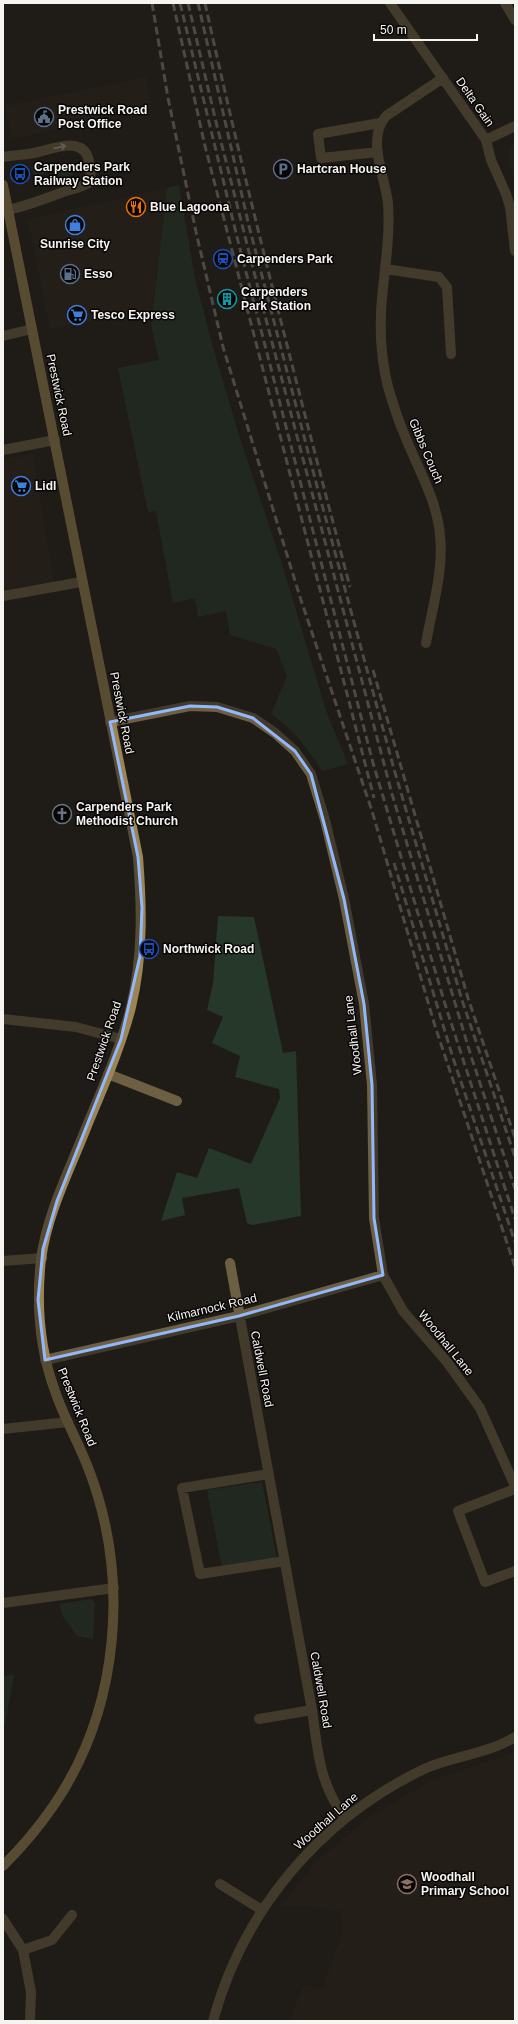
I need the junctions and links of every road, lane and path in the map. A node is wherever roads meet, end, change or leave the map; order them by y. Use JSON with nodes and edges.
{"nodes":[{"id":1,"x":390,"y":3,"type":"edge"},
{"id":2,"x":505,"y":3,"type":"edge"},
{"id":3,"x":515,"y":20,"type":"edge"},
{"id":4,"x":443,"y":78,"type":"junction"},
{"id":5,"x":380,"y":123,"type":"junction"},
{"id":6,"x":515,"y":126,"type":"edge"},
{"id":7,"x":486,"y":140,"type":"junction"},
{"id":8,"x":378,"y":152,"type":"junction"},
{"id":9,"x":3,"y":157,"type":"edge"},
{"id":10,"x":3,"y":185,"type":"edge"},
{"id":11,"x":8,"y":210,"type":"junction"},
{"id":12,"x":515,"y":251,"type":"edge"},
{"id":13,"x":385,"y":269,"type":"junction"},
{"id":14,"x":32,"y":329,"type":"junction"},
{"id":15,"x":3,"y":336,"type":"edge"},
{"id":16,"x":451,"y":354,"type":"dead end"},
{"id":17,"x":55,"y":440,"type":"junction"},
{"id":18,"x":3,"y":450,"type":"edge"},
{"id":19,"x":81,"y":582,"type":"junction"},
{"id":20,"x":3,"y":596,"type":"edge"},
{"id":21,"x":426,"y":643,"type":"dead end"},
{"id":22,"x":110,"y":722,"type":"junction"},
{"id":23,"x":3,"y":1019,"type":"edge"},
{"id":24,"x":121,"y":1039,"type":"junction"},
{"id":25,"x":108,"y":1074,"type":"junction"},
{"id":26,"x":177,"y":1102,"type":"dead end"},
{"id":27,"x":42,"y":1258,"type":"junction"},
{"id":28,"x":3,"y":1262,"type":"edge"},
{"id":29,"x":230,"y":1263,"type":"dead end"},
{"id":30,"x":383,"y":1275,"type":"junction"},
{"id":31,"x":239,"y":1316,"type":"junction"},
{"id":32,"x":45,"y":1360,"type":"junction"},
{"id":33,"x":68,"y":1422,"type":"junction"},
{"id":34,"x":3,"y":1429,"type":"edge"},
{"id":35,"x":269,"y":1474,"type":"junction"},
{"id":36,"x":515,"y":1487,"type":"edge"},
{"id":37,"x":285,"y":1561,"type":"junction"},
{"id":38,"x":515,"y":1571,"type":"edge"},
{"id":39,"x":114,"y":1588,"type":"junction"},
{"id":40,"x":3,"y":1602,"type":"edge"},
{"id":41,"x":312,"y":1710,"type":"junction"},
{"id":42,"x":259,"y":1719,"type":"dead end"},
{"id":43,"x":515,"y":1737,"type":"edge"},
{"id":44,"x":345,"y":1818,"type":"junction"},
{"id":45,"x":3,"y":1866,"type":"edge"},
{"id":46,"x":220,"y":1884,"type":"dead end"},
{"id":47,"x":262,"y":1910,"type":"junction"},
{"id":48,"x":72,"y":1914,"type":"dead end"},
{"id":49,"x":3,"y":1920,"type":"edge"},
{"id":50,"x":24,"y":1950,"type":"junction"},
{"id":51,"x":30,"y":2021,"type":"edge"},
{"id":52,"x":213,"y":2021,"type":"edge"}],
"edges":[{"from":1,"to":4,"type":"street","name":"Delta Gain"},
{"from":2,"to":3,"type":"street"},
{"from":4,"to":5,"type":"street"},
{"from":4,"to":7,"type":"street","name":"Delta Gain"},
{"from":5,"to":8,"type":"street","name":"Gibbs Couch"},
{"from":5,"to":8,"type":"street"},
{"from":6,"to":7,"type":"street"},
{"from":7,"to":12,"type":"street","name":"Delta Gain"},
{"from":8,"to":13,"type":"street","name":"Gibbs Couch"},
{"from":9,"to":11,"type":"street","one_way":true},
{"from":10,"to":11,"type":"main road","name":"Prestwick Road"},
{"from":11,"to":14,"type":"main road","name":"Prestwick Road"},
{"from":13,"to":16,"type":"street"},
{"from":13,"to":21,"type":"street","name":"Gibbs Couch"},
{"from":14,"to":15,"type":"street"},
{"from":14,"to":17,"type":"main road","name":"Prestwick Road"},
{"from":17,"to":18,"type":"street"},
{"from":17,"to":19,"type":"main road","name":"Prestwick Road"},
{"from":19,"to":20,"type":"street"},
{"from":19,"to":22,"type":"main road","name":"Prestwick Road"},
{"from":22,"to":24,"type":"main road","name":"Prestwick Road"},
{"from":22,"to":30,"type":"street","name":"Woodhall Lane"},
{"from":23,"to":24,"type":"street"},
{"from":24,"to":25,"type":"main road","name":"Prestwick Road"},
{"from":25,"to":26,"type":"street"},
{"from":25,"to":27,"type":"main road","name":"Prestwick Road"},
{"from":27,"to":28,"type":"street"},
{"from":27,"to":32,"type":"main road","name":"Prestwick Road"},
{"from":29,"to":31,"type":"street","name":"Caldwell Road"},
{"from":30,"to":31,"type":"street","name":"Kilmarnock Road"},
{"from":30,"to":36,"type":"street","name":"Woodhall Lane"},
{"from":31,"to":32,"type":"street","name":"Kilmarnock Road"},
{"from":31,"to":35,"type":"street","name":"Caldwell Road"},
{"from":32,"to":33,"type":"main road","name":"Prestwick Road"},
{"from":33,"to":34,"type":"street"},
{"from":33,"to":39,"type":"main road","name":"Prestwick Road"},
{"from":35,"to":37,"type":"street","name":"Caldwell Road"},
{"from":35,"to":37,"type":"street"},
{"from":36,"to":38,"type":"street"},
{"from":37,"to":41,"type":"street","name":"Caldwell Road"},
{"from":39,"to":40,"type":"street"},
{"from":39,"to":45,"type":"main road","name":"Prestwick Road"},
{"from":41,"to":42,"type":"street"},
{"from":41,"to":44,"type":"street","name":"Caldwell Road"},
{"from":43,"to":44,"type":"street","name":"Woodhall Lane"},
{"from":44,"to":47,"type":"street","name":"Woodhall Lane"},
{"from":46,"to":47,"type":"street"},
{"from":47,"to":52,"type":"street","name":"Woodhall Lane"},
{"from":48,"to":50,"type":"street"},
{"from":49,"to":50,"type":"street"},
{"from":50,"to":51,"type":"street"}]}
